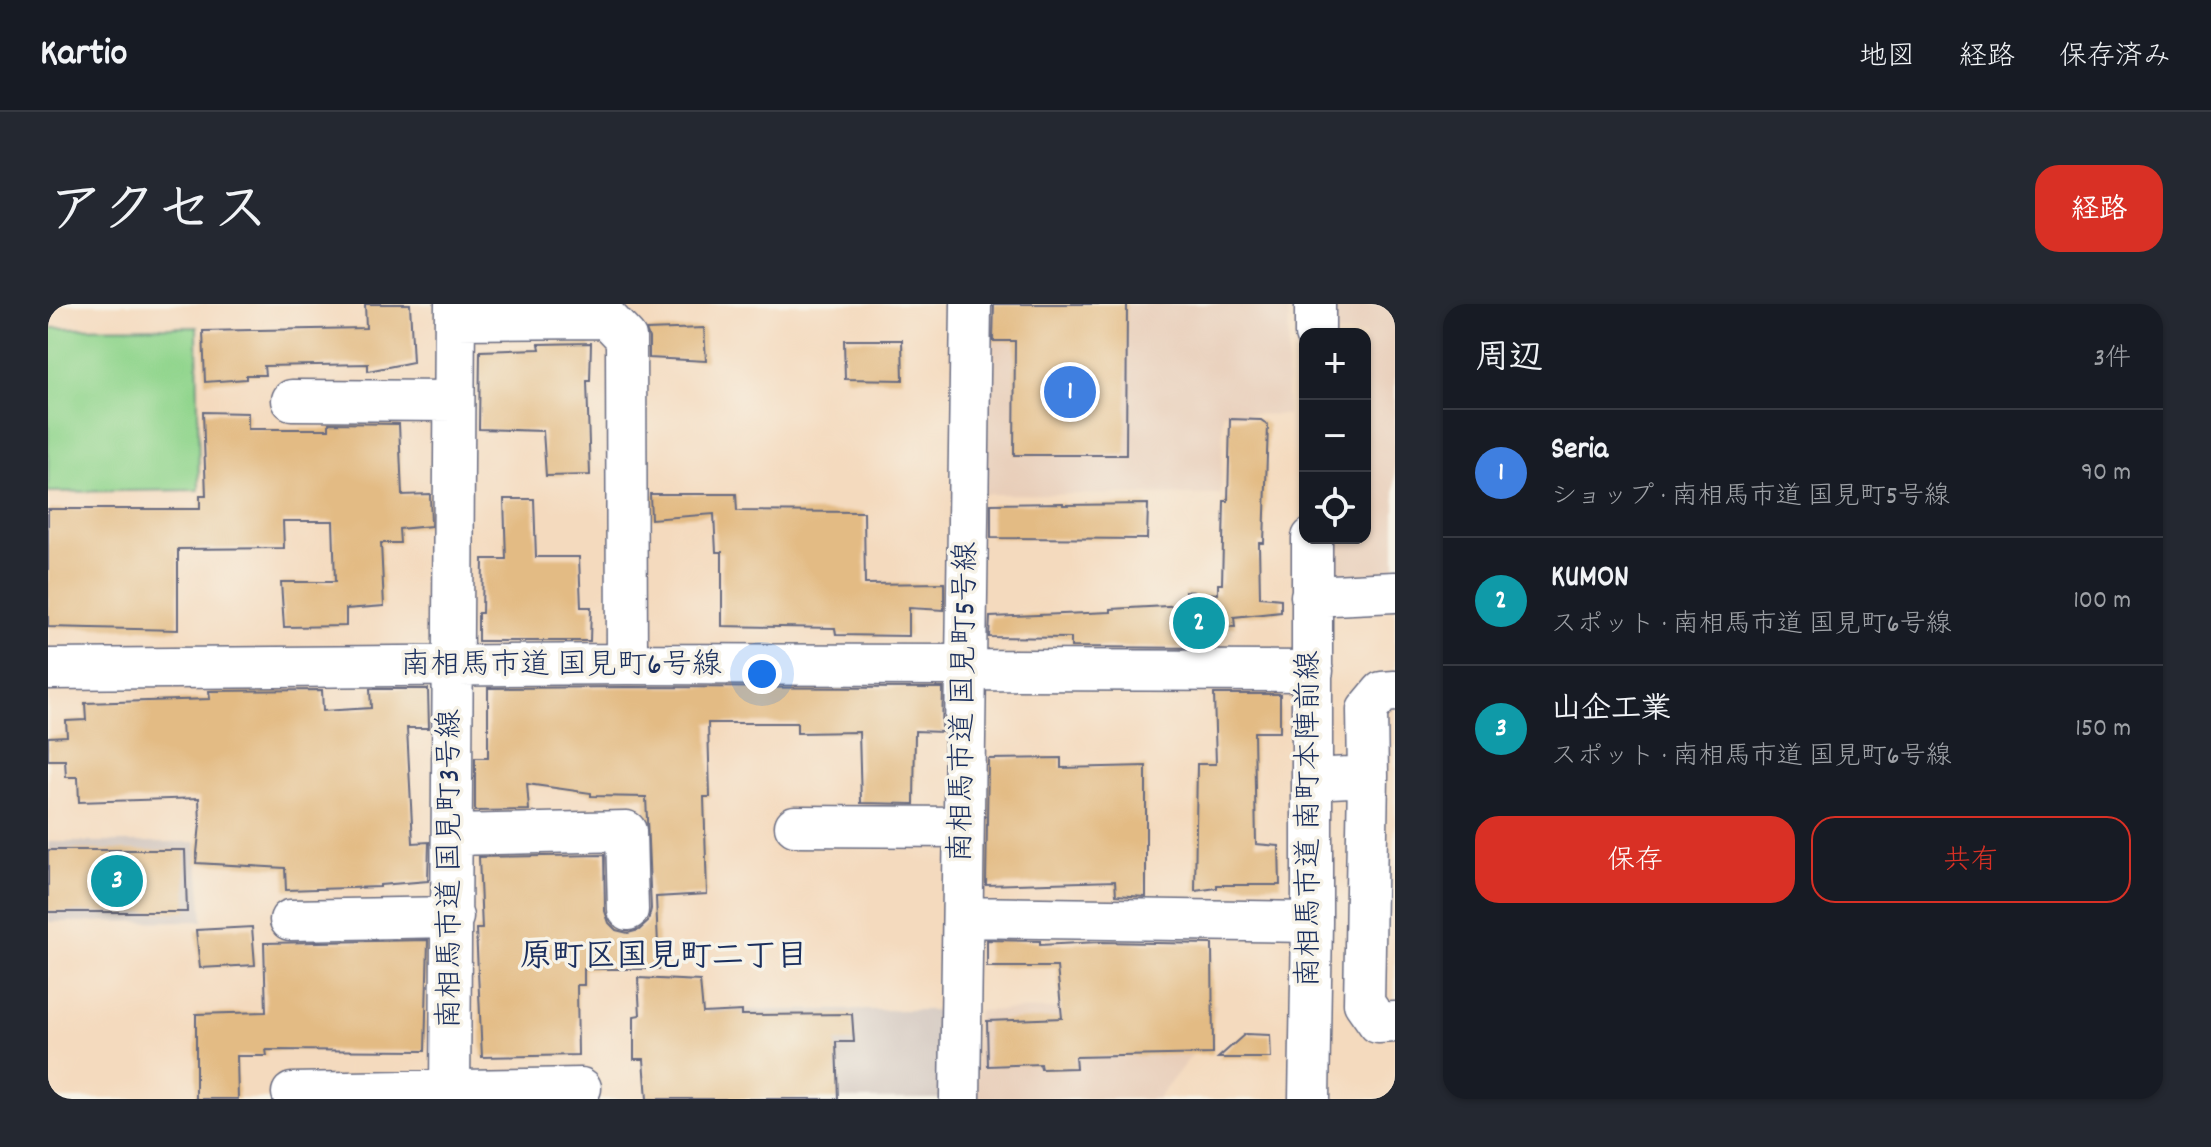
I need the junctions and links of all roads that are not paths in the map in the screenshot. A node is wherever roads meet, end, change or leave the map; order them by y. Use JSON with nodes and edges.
{"nodes":[{"id":1,"x":971,"y":304,"type":"edge"},
{"id":2,"x":1315,"y":304,"type":"edge"},
{"id":3,"x":456,"y":311,"type":"edge"},
{"id":4,"x":1315,"y":328,"type":"edge"},
{"id":5,"x":292,"y":400,"type":"dead end"},
{"id":6,"x":454,"y":401,"type":"junction"},
{"id":7,"x":1312,"y":544,"type":"edge"},
{"id":8,"x":1395,"y":592,"type":"edge"},
{"id":9,"x":1311,"y":596,"type":"junction"},
{"id":10,"x":627,"y":664,"type":"junction"},
{"id":11,"x":454,"y":667,"type":"junction"},
{"id":12,"x":964,"y":667,"type":"junction"},
{"id":13,"x":48,"y":669,"type":"edge"},
{"id":14,"x":1313,"y":671,"type":"junction"},
{"id":15,"x":1395,"y":691,"type":"edge"},
{"id":16,"x":1368,"y":776,"type":"junction"},
{"id":17,"x":1312,"y":779,"type":"junction"},
{"id":18,"x":795,"y":826,"type":"dead end"},
{"id":19,"x":963,"y":827,"type":"junction"},
{"id":20,"x":453,"y":835,"type":"junction"},
{"id":21,"x":1381,"y":858,"type":"edge"},
{"id":22,"x":628,"y":910,"type":"dead end"},
{"id":23,"x":453,"y":917,"type":"junction"},
{"id":24,"x":964,"y":917,"type":"junction"},
{"id":25,"x":290,"y":920,"type":"dead end"},
{"id":26,"x":1312,"y":922,"type":"junction"},
{"id":27,"x":1395,"y":1022,"type":"edge"},
{"id":28,"x":581,"y":1088,"type":"dead end"},
{"id":29,"x":292,"y":1093,"type":"dead end"},
{"id":30,"x":450,"y":1095,"type":"edge"},
{"id":31,"x":960,"y":1099,"type":"edge"},
{"id":32,"x":1309,"y":1099,"type":"edge"}],
"edges":[{"from":1,"to":12,"type":"street","name":"南相馬市道 国見町5号線"},
{"from":2,"to":4,"type":"street"},
{"from":3,"to":6,"type":"street","name":"南相馬市道 国見町3号線"},
{"from":3,"to":10,"type":"street"},
{"from":5,"to":6,"type":"street"},
{"from":6,"to":11,"type":"street","name":"南相馬市道 国見町3号線"},
{"from":7,"to":9,"type":"street","name":"南相馬市道 南町本陣前線"},
{"from":8,"to":9,"type":"street"},
{"from":9,"to":14,"type":"street","name":"南相馬市道 南町本陣前線"},
{"from":10,"to":11,"type":"street","name":"南相馬市道 国見町6号線"},
{"from":10,"to":12,"type":"street","name":"南相馬市道 国見町6号線"},
{"from":11,"to":13,"type":"street","name":"南相馬市道 国見町6号線"},
{"from":11,"to":20,"type":"street","name":"南相馬市道 国見町3号線"},
{"from":12,"to":14,"type":"street","name":"南相馬市道 国見町6号線"},
{"from":12,"to":19,"type":"street","name":"南相馬市道 国見町5号線"},
{"from":14,"to":17,"type":"street","name":"南相馬市道 南町本陣前線"},
{"from":15,"to":16,"type":"street"},
{"from":16,"to":17,"type":"street"},
{"from":16,"to":21,"type":"street"},
{"from":17,"to":26,"type":"street","name":"南相馬市道 南町本陣前線"},
{"from":18,"to":19,"type":"street"},
{"from":19,"to":24,"type":"street","name":"南相馬市道 国見町5号線"},
{"from":20,"to":22,"type":"street"},
{"from":20,"to":23,"type":"street","name":"南相馬市道 国見町3号線"},
{"from":21,"to":27,"type":"street"},
{"from":23,"to":25,"type":"street"},
{"from":23,"to":30,"type":"street","name":"南相馬市道 国見町3号線"},
{"from":24,"to":26,"type":"street"},
{"from":24,"to":31,"type":"street","name":"南相馬市道 国見町5号線"},
{"from":26,"to":32,"type":"street","name":"南相馬市道 南町本陣前線"},
{"from":28,"to":30,"type":"street"},
{"from":29,"to":30,"type":"street"}]}
